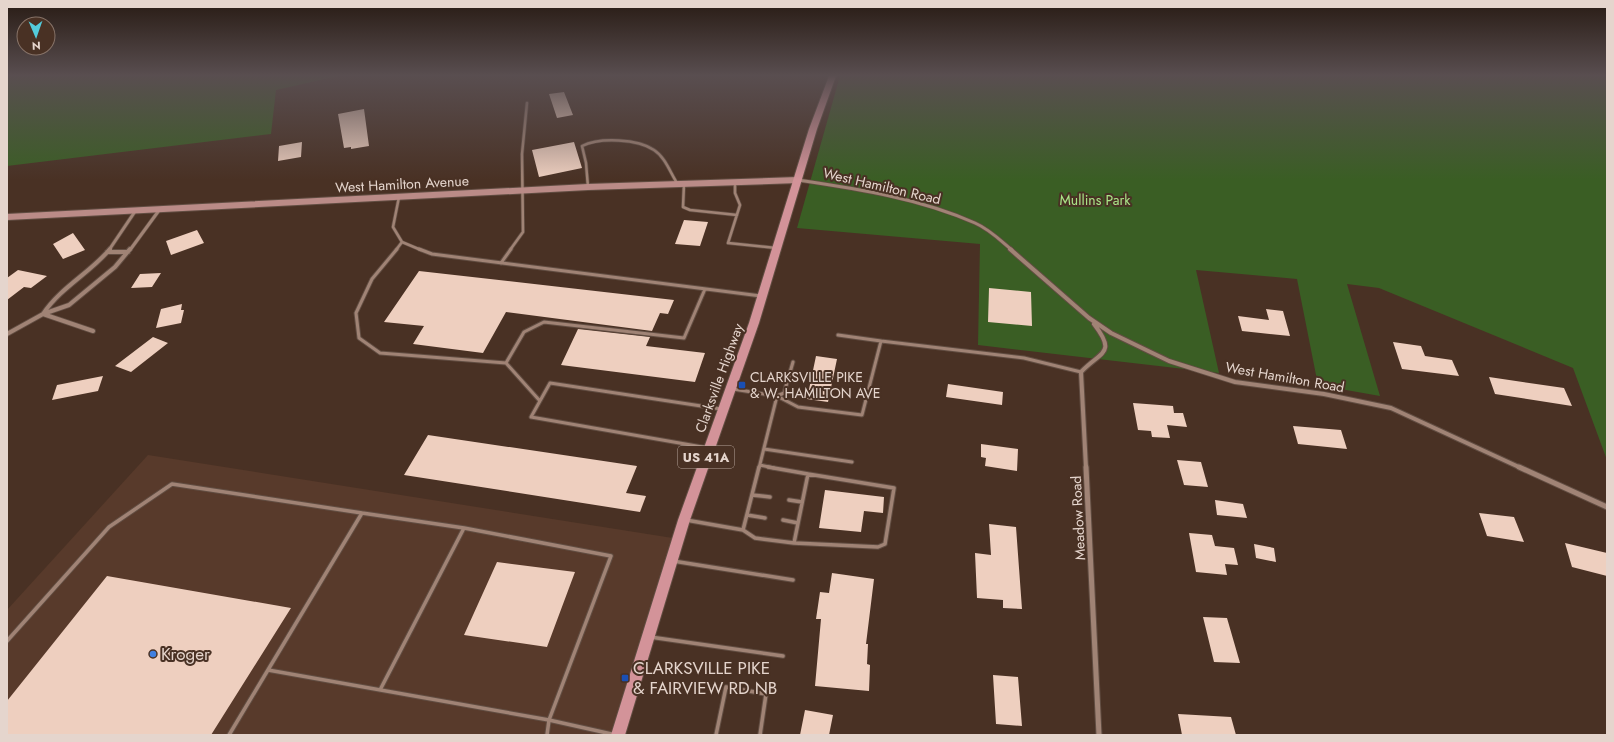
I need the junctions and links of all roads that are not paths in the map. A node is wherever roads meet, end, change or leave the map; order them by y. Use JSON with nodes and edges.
{"nodes":[{"id":1,"x":525,"y":111,"type":"edge"},
{"id":2,"x":820,"y":111,"type":"edge"},
{"id":3,"x":798,"y":180,"type":"junction"},
{"id":4,"x":734,"y":182,"type":"junction"},
{"id":5,"x":680,"y":183,"type":"junction"},
{"id":6,"x":588,"y":187,"type":"junction"},
{"id":7,"x":522,"y":190,"type":"junction"},
{"id":8,"x":399,"y":196,"type":"junction"},
{"id":9,"x":160,"y":209,"type":"junction"},
{"id":10,"x":136,"y":210,"type":"junction"},
{"id":11,"x":737,"y":215,"type":"junction"},
{"id":12,"x":7,"y":217,"type":"edge"},
{"id":13,"x":402,"y":242,"type":"junction"},
{"id":14,"x":778,"y":248,"type":"junction"},
{"id":15,"x":107,"y":252,"type":"junction"},
{"id":16,"x":128,"y":252,"type":"junction"},
{"id":17,"x":501,"y":263,"type":"junction"},
{"id":18,"x":705,"y":289,"type":"junction"},
{"id":19,"x":763,"y":296,"type":"junction"},
{"id":20,"x":43,"y":314,"type":"junction"},
{"id":21,"x":1089,"y":318,"type":"junction"},
{"id":22,"x":93,"y":331,"type":"dead end"},
{"id":23,"x":7,"y":334,"type":"edge"},
{"id":24,"x":838,"y":335,"type":"dead end"},
{"id":25,"x":881,"y":341,"type":"junction"},
{"id":26,"x":793,"y":362,"type":"dead end"},
{"id":27,"x":506,"y":363,"type":"junction"},
{"id":28,"x":1081,"y":372,"type":"junction"},
{"id":29,"x":731,"y":388,"type":"junction"},
{"id":30,"x":777,"y":396,"type":"junction"},
{"id":31,"x":540,"y":400,"type":"junction"},
{"id":32,"x":723,"y":409,"type":"junction"},
{"id":33,"x":709,"y":448,"type":"junction"},
{"id":34,"x":764,"y":449,"type":"junction"},
{"id":35,"x":852,"y":462,"type":"dead end"},
{"id":36,"x":760,"y":465,"type":"junction"},
{"id":37,"x":808,"y":474,"type":"junction"},
{"id":38,"x":752,"y":495,"type":"junction"},
{"id":39,"x":770,"y":497,"type":"dead end"},
{"id":40,"x":789,"y":500,"type":"dead end"},
{"id":41,"x":802,"y":502,"type":"junction"},
{"id":42,"x":1607,"y":506,"type":"edge"},
{"id":43,"x":362,"y":513,"type":"junction"},
{"id":44,"x":746,"y":516,"type":"junction"},
{"id":45,"x":765,"y":518,"type":"dead end"},
{"id":46,"x":684,"y":520,"type":"junction"},
{"id":47,"x":783,"y":520,"type":"dead end"},
{"id":48,"x":798,"y":523,"type":"junction"},
{"id":49,"x":464,"y":528,"type":"junction"},
{"id":50,"x":743,"y":530,"type":"junction"},
{"id":51,"x":794,"y":543,"type":"junction"},
{"id":52,"x":672,"y":561,"type":"junction"},
{"id":53,"x":793,"y":580,"type":"dead end"},
{"id":54,"x":648,"y":637,"type":"junction"},
{"id":55,"x":7,"y":641,"type":"edge"},
{"id":56,"x":783,"y":656,"type":"dead end"},
{"id":57,"x":268,"y":670,"type":"junction"},
{"id":58,"x":380,"y":690,"type":"junction"},
{"id":59,"x":549,"y":720,"type":"junction"},
{"id":60,"x":229,"y":735,"type":"edge"},
{"id":61,"x":547,"y":735,"type":"edge"},
{"id":62,"x":617,"y":735,"type":"edge"},
{"id":63,"x":716,"y":735,"type":"edge"},
{"id":64,"x":760,"y":735,"type":"edge"},
{"id":65,"x":1099,"y":735,"type":"edge"}],
"edges":[{"from":1,"to":7,"type":"lane"},
{"from":2,"to":3,"type":"main road","name":"Clarksville Highway","number":"US 41A"},
{"from":3,"to":4,"type":"street","name":"West Hamilton Avenue"},
{"from":3,"to":14,"type":"main road","name":"Clarksville Highway","number":"US 41A"},
{"from":3,"to":21,"type":"street","name":"West Hamilton Road"},
{"from":4,"to":5,"type":"street","name":"West Hamilton Avenue"},
{"from":4,"to":11,"type":"lane"},
{"from":5,"to":6,"type":"street","name":"West Hamilton Avenue"},
{"from":5,"to":6,"type":"lane"},
{"from":5,"to":11,"type":"lane"},
{"from":6,"to":7,"type":"street","name":"West Hamilton Avenue"},
{"from":7,"to":8,"type":"street","name":"West Hamilton Avenue"},
{"from":7,"to":17,"type":"lane"},
{"from":8,"to":9,"type":"street","name":"West Hamilton Avenue"},
{"from":8,"to":13,"type":"lane"},
{"from":9,"to":10,"type":"street","name":"West Hamilton Avenue"},
{"from":9,"to":16,"type":"street"},
{"from":10,"to":12,"type":"street","name":"West Hamilton Avenue"},
{"from":10,"to":15,"type":"street"},
{"from":11,"to":14,"type":"lane"},
{"from":13,"to":17,"type":"lane"},
{"from":13,"to":27,"type":"lane"},
{"from":14,"to":19,"type":"main road","name":"Clarksville Highway","number":"US 41A"},
{"from":15,"to":16,"type":"street"},
{"from":15,"to":20,"type":"street"},
{"from":16,"to":20,"type":"street"},
{"from":17,"to":18,"type":"lane"},
{"from":18,"to":19,"type":"lane"},
{"from":18,"to":27,"type":"lane"},
{"from":19,"to":29,"type":"main road","name":"Clarksville Highway","number":"US 41A"},
{"from":20,"to":22,"type":"street"},
{"from":20,"to":23,"type":"street"},
{"from":21,"to":28,"type":"street"},
{"from":21,"to":42,"type":"street","name":"West Hamilton Road"},
{"from":24,"to":25,"type":"lane"},
{"from":25,"to":28,"type":"lane"},
{"from":25,"to":30,"type":"lane"},
{"from":26,"to":30,"type":"lane"},
{"from":27,"to":31,"type":"lane"},
{"from":28,"to":65,"type":"street","name":"Meadow Road"},
{"from":29,"to":30,"type":"lane"},
{"from":29,"to":32,"type":"main road","name":"Clarksville Highway","number":"US 41A"},
{"from":30,"to":34,"type":"lane"},
{"from":31,"to":32,"type":"lane"},
{"from":31,"to":33,"type":"lane"},
{"from":32,"to":33,"type":"main road","name":"Clarksville Highway","number":"US 41A"},
{"from":33,"to":46,"type":"main road","name":"Clarksville Highway","number":"US 41A"},
{"from":34,"to":35,"type":"lane"},
{"from":34,"to":36,"type":"lane"},
{"from":36,"to":37,"type":"lane"},
{"from":36,"to":38,"type":"lane"},
{"from":37,"to":41,"type":"lane"},
{"from":37,"to":51,"type":"lane"},
{"from":38,"to":39,"type":"lane"},
{"from":38,"to":44,"type":"lane"},
{"from":40,"to":41,"type":"lane"},
{"from":41,"to":48,"type":"lane"},
{"from":43,"to":49,"type":"lane"},
{"from":43,"to":55,"type":"lane"},
{"from":43,"to":57,"type":"lane"},
{"from":44,"to":45,"type":"lane"},
{"from":44,"to":50,"type":"lane"},
{"from":46,"to":50,"type":"lane"},
{"from":46,"to":52,"type":"main road","name":"Clarksville Highway","number":"US 41A"},
{"from":47,"to":48,"type":"lane"},
{"from":48,"to":51,"type":"lane"},
{"from":49,"to":58,"type":"lane"},
{"from":49,"to":59,"type":"lane"},
{"from":50,"to":51,"type":"lane"},
{"from":52,"to":53,"type":"lane"},
{"from":52,"to":54,"type":"main road","name":"Clarksville Highway","number":"US 41A"},
{"from":54,"to":56,"type":"lane"},
{"from":54,"to":62,"type":"main road","name":"Clarksville Highway","number":"US 41A"},
{"from":57,"to":58,"type":"lane"},
{"from":57,"to":60,"type":"lane"},
{"from":58,"to":59,"type":"lane"},
{"from":59,"to":61,"type":"lane"},
{"from":59,"to":62,"type":"lane"},
{"from":63,"to":64,"type":"lane"}]}
